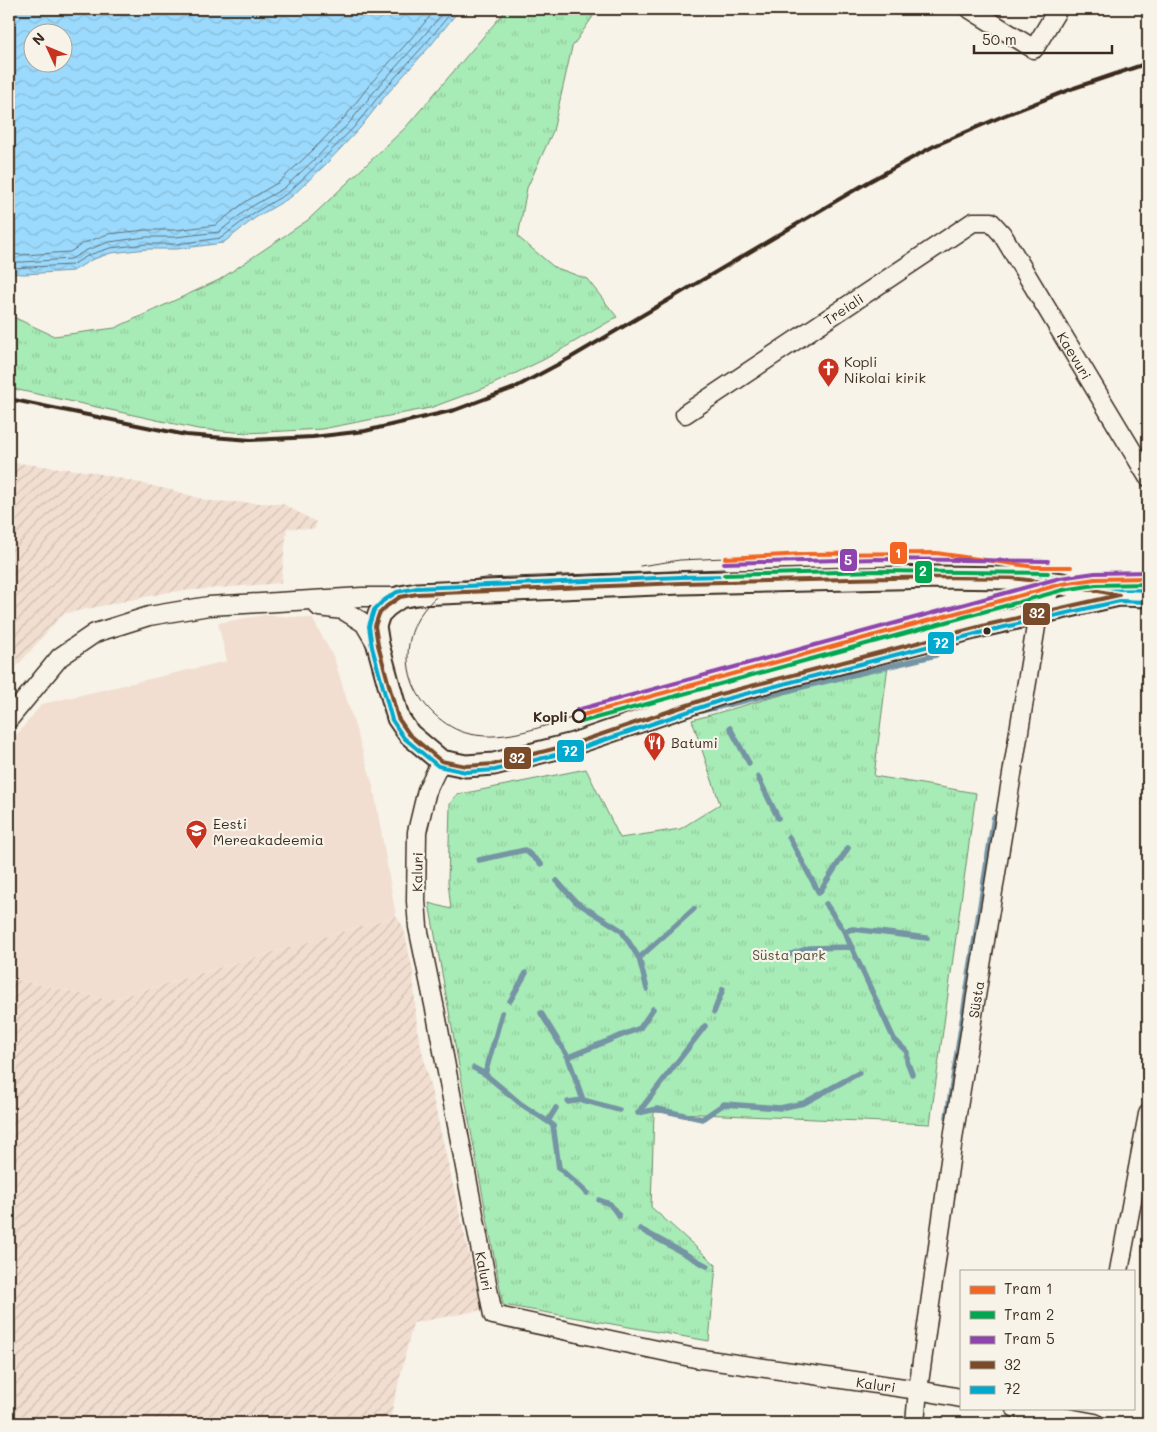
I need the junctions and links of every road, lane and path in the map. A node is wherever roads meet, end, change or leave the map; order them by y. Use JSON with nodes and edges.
{"nodes":[{"id":1,"x":970,"y":9,"type":"edge"},
{"id":2,"x":1058,"y":9,"type":"edge"},
{"id":3,"x":1002,"y":234,"type":"joint"},
{"id":4,"x":685,"y":414,"type":"dead end"},
{"id":5,"x":1148,"y":477,"type":"edge"},
{"id":6,"x":1046,"y":583,"type":"junction"},
{"id":7,"x":1119,"y":595,"type":"junction"},
{"id":8,"x":1148,"y":596,"type":"edge"},
{"id":9,"x":400,"y":597,"type":"junction"},
{"id":10,"x":282,"y":601,"type":"junction"},
{"id":11,"x":1038,"y":614,"type":"junction"},
{"id":12,"x":378,"y":645,"type":"junction"},
{"id":13,"x":9,"y":719,"type":"edge"},
{"id":14,"x":441,"y":761,"type":"junction"},
{"id":15,"x":1148,"y":1114,"type":"edge"},
{"id":16,"x":1120,"y":1270,"type":"edge"},
{"id":17,"x":918,"y":1390,"type":"junction"},
{"id":18,"x":960,"y":1398,"type":"edge"},
{"id":19,"x":1031,"y":1410,"type":"edge"},
{"id":20,"x":1093,"y":1418,"type":"edge"},
{"id":21,"x":915,"y":1423,"type":"edge"}],
"edges":[{"from":1,"to":2,"type":"street"},
{"from":3,"to":4,"type":"street","name":"Treiali"},
{"from":3,"to":5,"type":"street","name":"Kaevuri"},
{"from":6,"to":7,"type":"street"},
{"from":6,"to":9,"type":"street"},
{"from":6,"to":11,"type":"street","name":"Süsta"},
{"from":7,"to":8,"type":"street"},
{"from":7,"to":11,"type":"street"},
{"from":9,"to":10,"type":"street"},
{"from":9,"to":12,"type":"street"},
{"from":10,"to":12,"type":"street"},
{"from":10,"to":13,"type":"street"},
{"from":11,"to":14,"type":"street"},
{"from":11,"to":17,"type":"street","name":"Süsta"},
{"from":12,"to":14,"type":"street"},
{"from":14,"to":17,"type":"street","name":"Kaluri"},
{"from":15,"to":16,"type":"street"},
{"from":17,"to":18,"type":"street","name":"Kaluri"},
{"from":17,"to":21,"type":"street","name":"Süsta"},
{"from":19,"to":20,"type":"street"}]}
